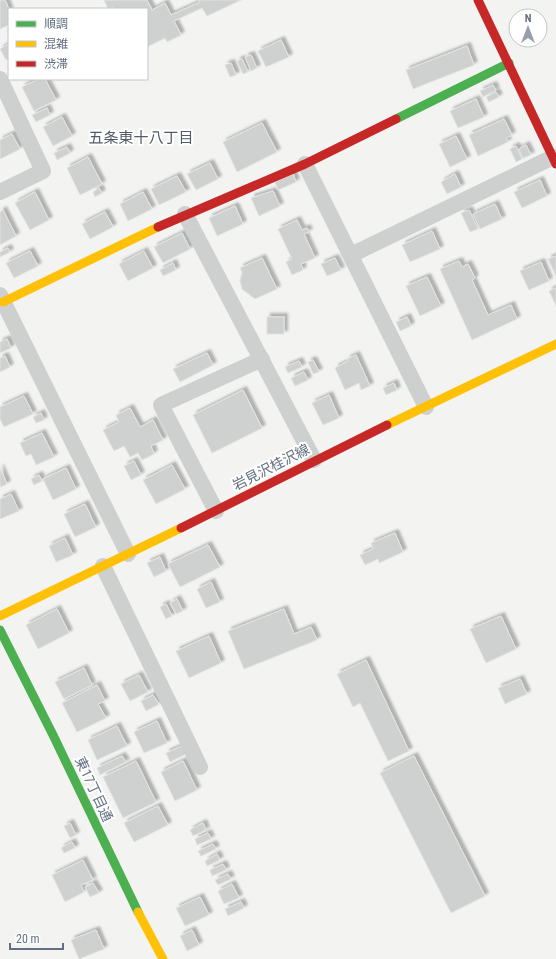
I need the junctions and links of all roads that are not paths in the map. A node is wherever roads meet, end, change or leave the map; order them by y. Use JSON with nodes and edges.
{"nodes":[{"id":1,"x":478,"y":0,"type":"edge"},
{"id":2,"x":508,"y":63,"type":"junction"},
{"id":3,"x":0,"y":79,"type":"edge"},
{"id":4,"x":554,"y":161,"type":"edge"},
{"id":5,"x":305,"y":164,"type":"junction"},
{"id":6,"x":0,"y":192,"type":"edge"},
{"id":7,"x":185,"y":214,"type":"junction"},
{"id":8,"x":351,"y":255,"type":"junction"},
{"id":9,"x":2,"y":298,"type":"edge"},
{"id":10,"x":556,"y":344,"type":"edge"},
{"id":11,"x":262,"y":359,"type":"junction"},
{"id":12,"x":426,"y":407,"type":"junction"},
{"id":13,"x":314,"y":460,"type":"junction"},
{"id":14,"x":216,"y":511,"type":"junction"},
{"id":15,"x":128,"y":554,"type":"junction"},
{"id":16,"x":103,"y":566,"type":"junction"},
{"id":17,"x":0,"y":616,"type":"edge"},
{"id":18,"x":0,"y":630,"type":"edge"},
{"id":19,"x":200,"y":767,"type":"dead end"},
{"id":20,"x":163,"y":959,"type":"edge"}],
"edges":[{"from":1,"to":2,"type":"street"},
{"from":2,"to":4,"type":"street"},
{"from":2,"to":5,"type":"street"},
{"from":3,"to":6,"type":"street"},
{"from":4,"to":8,"type":"street"},
{"from":5,"to":7,"type":"street"},
{"from":5,"to":8,"type":"street"},
{"from":7,"to":9,"type":"street"},
{"from":7,"to":11,"type":"street"},
{"from":8,"to":12,"type":"street"},
{"from":9,"to":15,"type":"street"},
{"from":10,"to":12,"type":"street","name":"岩見沢桂沢線"},
{"from":11,"to":13,"type":"street"},
{"from":11,"to":14,"type":"street"},
{"from":12,"to":13,"type":"street","name":"岩見沢桂沢線"},
{"from":13,"to":14,"type":"street","name":"岩見沢桂沢線"},
{"from":14,"to":15,"type":"street","name":"岩見沢桂沢線"},
{"from":15,"to":16,"type":"street","name":"岩見沢桂沢線"},
{"from":16,"to":17,"type":"street","name":"岩見沢桂沢線"},
{"from":16,"to":19,"type":"street"},
{"from":18,"to":20,"type":"street","name":"東17丁目通"}]}
